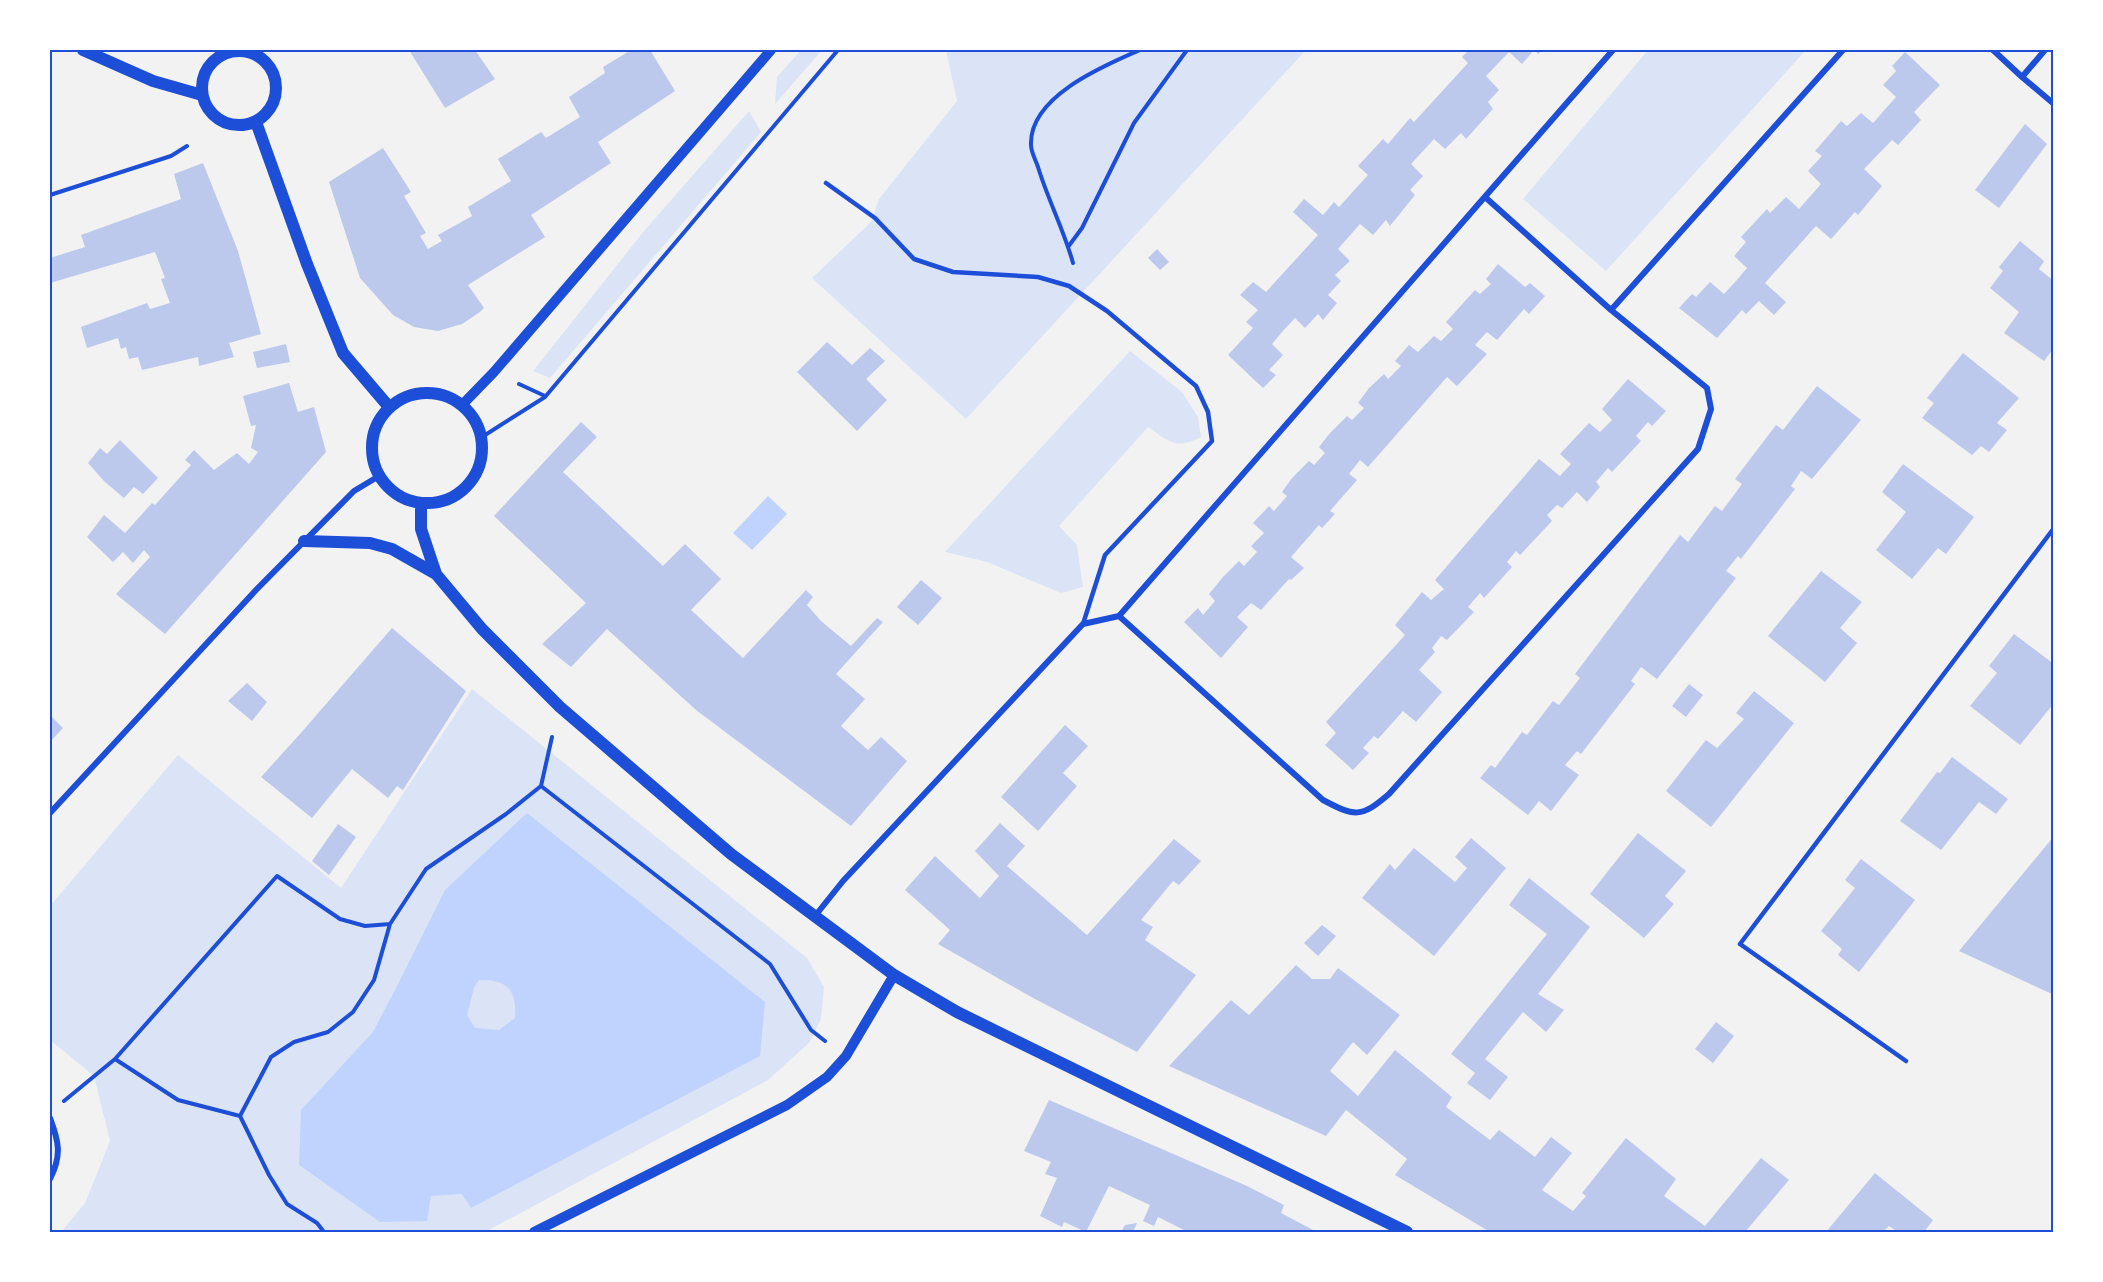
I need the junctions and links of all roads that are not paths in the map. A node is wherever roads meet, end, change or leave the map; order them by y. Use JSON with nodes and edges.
{"nodes":[{"id":1,"x":82,"y":50,"type":"edge"},
{"id":2,"x":771,"y":50,"type":"edge"},
{"id":3,"x":1613,"y":50,"type":"edge"},
{"id":4,"x":1843,"y":50,"type":"edge"},
{"id":5,"x":1993,"y":50,"type":"edge"},
{"id":6,"x":2045,"y":50,"type":"edge"},
{"id":7,"x":251,"y":51,"type":"edge"},
{"id":8,"x":2022,"y":77,"type":"junction"},
{"id":9,"x":202,"y":95,"type":"junction"},
{"id":10,"x":2054,"y":104,"type":"edge"},
{"id":11,"x":256,"y":122,"type":"junction"},
{"id":12,"x":826,"y":183,"type":"dead end"},
{"id":13,"x":1485,"y":196,"type":"junction"},
{"id":14,"x":1611,"y":310,"type":"junction"},
{"id":15,"x":462,"y":405,"type":"junction"},
{"id":16,"x":389,"y":407,"type":"junction"},
{"id":17,"x":379,"y":476,"type":"junction"},
{"id":18,"x":421,"y":503,"type":"junction"},
{"id":19,"x":2054,"y":528,"type":"edge"},
{"id":20,"x":304,"y":541,"type":"junction"},
{"id":21,"x":436,"y":574,"type":"junction"},
{"id":22,"x":1119,"y":616,"type":"junction"},
{"id":23,"x":1083,"y":624,"type":"junction"},
{"id":24,"x":50,"y":813,"type":"edge"},
{"id":25,"x":815,"y":916,"type":"junction"},
{"id":26,"x":894,"y":975,"type":"junction"},
{"id":27,"x":1906,"y":1061,"type":"dead end"},
{"id":28,"x":50,"y":1118,"type":"edge"},
{"id":29,"x":50,"y":1179,"type":"edge"},
{"id":30,"x":534,"y":1233,"type":"edge"},
{"id":31,"x":1407,"y":1233,"type":"edge"}],
"edges":[{"from":1,"to":9,"type":"main road"},
{"from":2,"to":15,"type":"street"},
{"from":3,"to":13,"type":"street"},
{"from":4,"to":14,"type":"street"},
{"from":5,"to":8,"type":"street"},
{"from":6,"to":8,"type":"street"},
{"from":7,"to":9,"type":"main road"},
{"from":7,"to":11,"type":"main road"},
{"from":8,"to":10,"type":"street"},
{"from":9,"to":11,"type":"main road"},
{"from":11,"to":16,"type":"main road"},
{"from":12,"to":23,"type":"lane"},
{"from":13,"to":14,"type":"street"},
{"from":13,"to":22,"type":"street"},
{"from":14,"to":22,"type":"street"},
{"from":15,"to":16,"type":"main road"},
{"from":15,"to":18,"type":"main road"},
{"from":16,"to":17,"type":"main road"},
{"from":17,"to":18,"type":"main road"},
{"from":17,"to":20,"type":"street"},
{"from":18,"to":21,"type":"main road"},
{"from":19,"to":27,"type":"lane"},
{"from":20,"to":21,"type":"main road"},
{"from":20,"to":24,"type":"street"},
{"from":21,"to":25,"type":"main road"},
{"from":22,"to":23,"type":"street"},
{"from":23,"to":25,"type":"street"},
{"from":25,"to":26,"type":"main road"},
{"from":26,"to":30,"type":"street"},
{"from":26,"to":31,"type":"main road"},
{"from":28,"to":29,"type":"street"}]}
